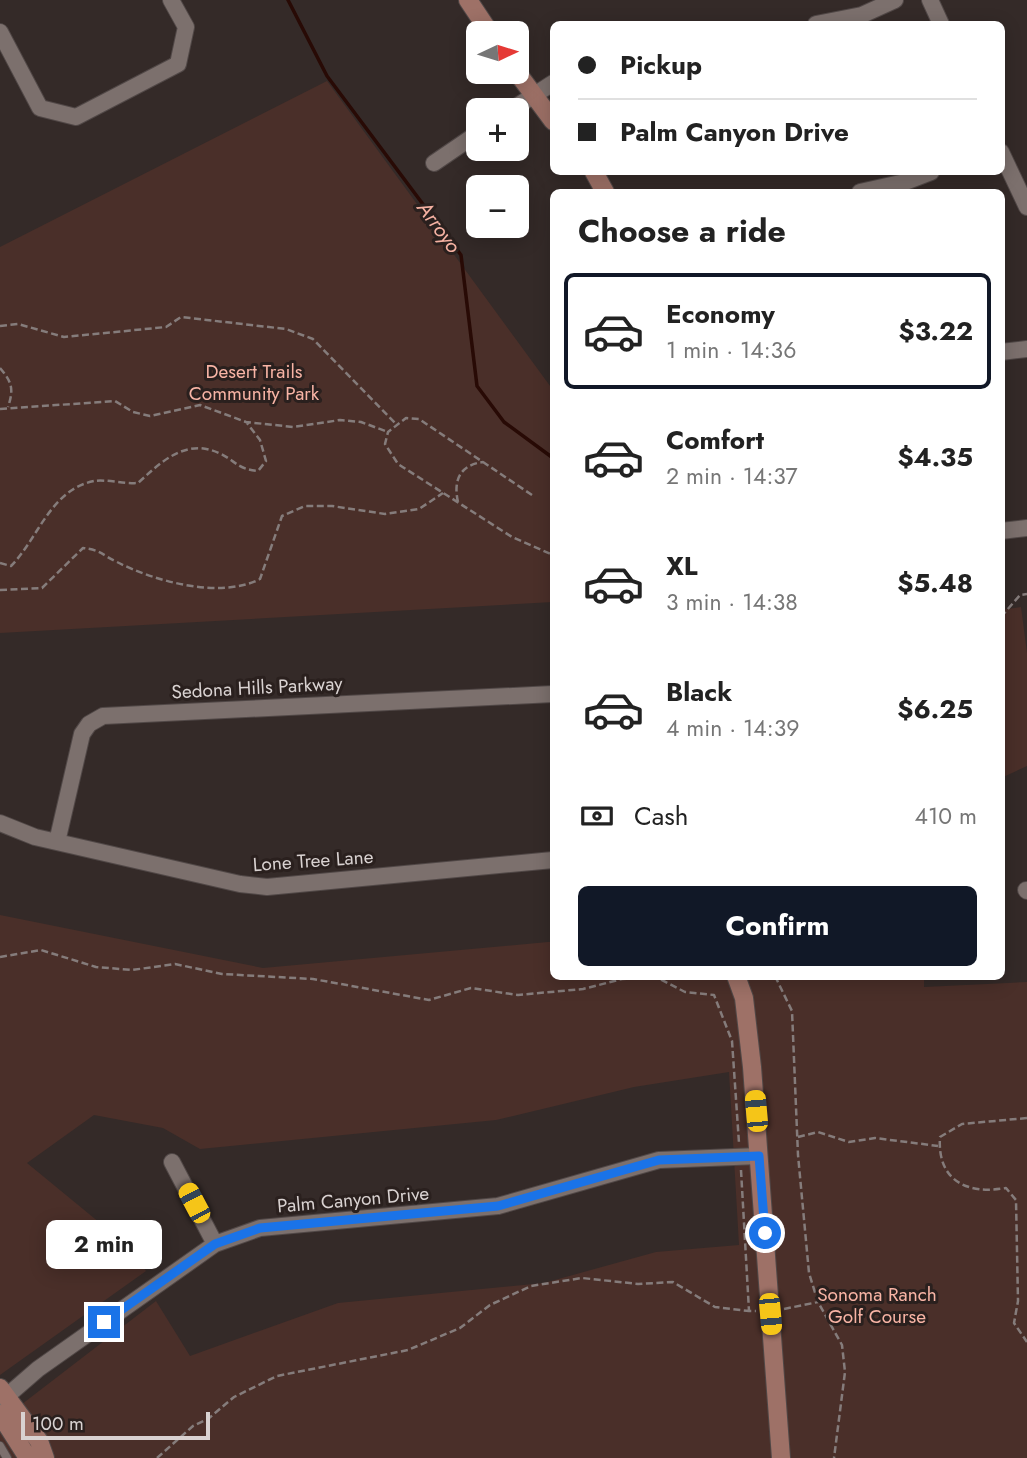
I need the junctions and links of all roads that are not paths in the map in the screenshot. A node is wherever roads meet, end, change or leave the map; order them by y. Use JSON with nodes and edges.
{"nodes":[{"id":1,"x":171,"y":0,"type":"edge"},
{"id":2,"x":468,"y":0,"type":"edge"},
{"id":3,"x":895,"y":0,"type":"edge"},
{"id":4,"x":930,"y":0,"type":"edge"},
{"id":5,"x":482,"y":21,"type":"edge"},
{"id":6,"x":831,"y":21,"type":"edge"},
{"id":7,"x":940,"y":21,"type":"edge"},
{"id":8,"x":0,"y":32,"type":"edge"},
{"id":9,"x":525,"y":84,"type":"edge"},
{"id":10,"x":550,"y":85,"type":"edge"},
{"id":11,"x":533,"y":96,"type":"junction"},
{"id":12,"x":529,"y":99,"type":"edge"},
{"id":13,"x":550,"y":117,"type":"edge"},
{"id":14,"x":466,"y":141,"type":"edge"},
{"id":15,"x":1005,"y":160,"type":"edge"},
{"id":16,"x":433,"y":163,"type":"dead end"},
{"id":17,"x":923,"y":175,"type":"edge"},
{"id":18,"x":874,"y":189,"type":"edge"},
{"id":19,"x":1027,"y":207,"type":"edge"},
{"id":20,"x":1027,"y":349,"type":"edge"},
{"id":21,"x":1005,"y":352,"type":"edge"},
{"id":22,"x":1027,"y":528,"type":"edge"},
{"id":23,"x":1005,"y":530,"type":"edge"},
{"id":24,"x":550,"y":694,"type":"edge"},
{"id":25,"x":0,"y":823,"type":"edge"},
{"id":26,"x":57,"y":842,"type":"junction"},
{"id":27,"x":550,"y":860,"type":"edge"},
{"id":28,"x":737,"y":980,"type":"edge"},
{"id":29,"x":759,"y":1156,"type":"junction"},
{"id":30,"x":172,"y":1162,"type":"dead end"},
{"id":31,"x":215,"y":1244,"type":"junction"},
{"id":32,"x":3,"y":1395,"type":"edge"},
{"id":33,"x":0,"y":1414,"type":"edge"},
{"id":34,"x":0,"y":1446,"type":"edge"},
{"id":35,"x":7,"y":1458,"type":"edge"},
{"id":36,"x":28,"y":1458,"type":"edge"},
{"id":37,"x":45,"y":1458,"type":"edge"},
{"id":38,"x":781,"y":1458,"type":"edge"}],
"edges":[{"from":1,"to":8,"type":"street"},
{"from":2,"to":5,"type":"street"},
{"from":3,"to":6,"type":"street"},
{"from":4,"to":7,"type":"street"},
{"from":9,"to":11,"type":"street"},
{"from":10,"to":11,"type":"street"},
{"from":11,"to":12,"type":"street"},
{"from":11,"to":13,"type":"street"},
{"from":14,"to":16,"type":"street"},
{"from":15,"to":19,"type":"street"},
{"from":17,"to":18,"type":"street"},
{"from":20,"to":21,"type":"street"},
{"from":22,"to":23,"type":"street"},
{"from":24,"to":26,"type":"street","name":"Sedona Hills Parkway"},
{"from":25,"to":26,"type":"street","name":"Lone Tree Lane"},
{"from":26,"to":27,"type":"street","name":"Lone Tree Lane"},
{"from":28,"to":29,"type":"street"},
{"from":29,"to":31,"type":"street","name":"Palm Canyon Drive"},
{"from":29,"to":38,"type":"street"},
{"from":30,"to":31,"type":"street"},
{"from":31,"to":32,"type":"street","name":"Palm Canyon Drive"},
{"from":32,"to":37,"type":"street"},
{"from":33,"to":36,"type":"street"},
{"from":34,"to":35,"type":"lane"}]}
